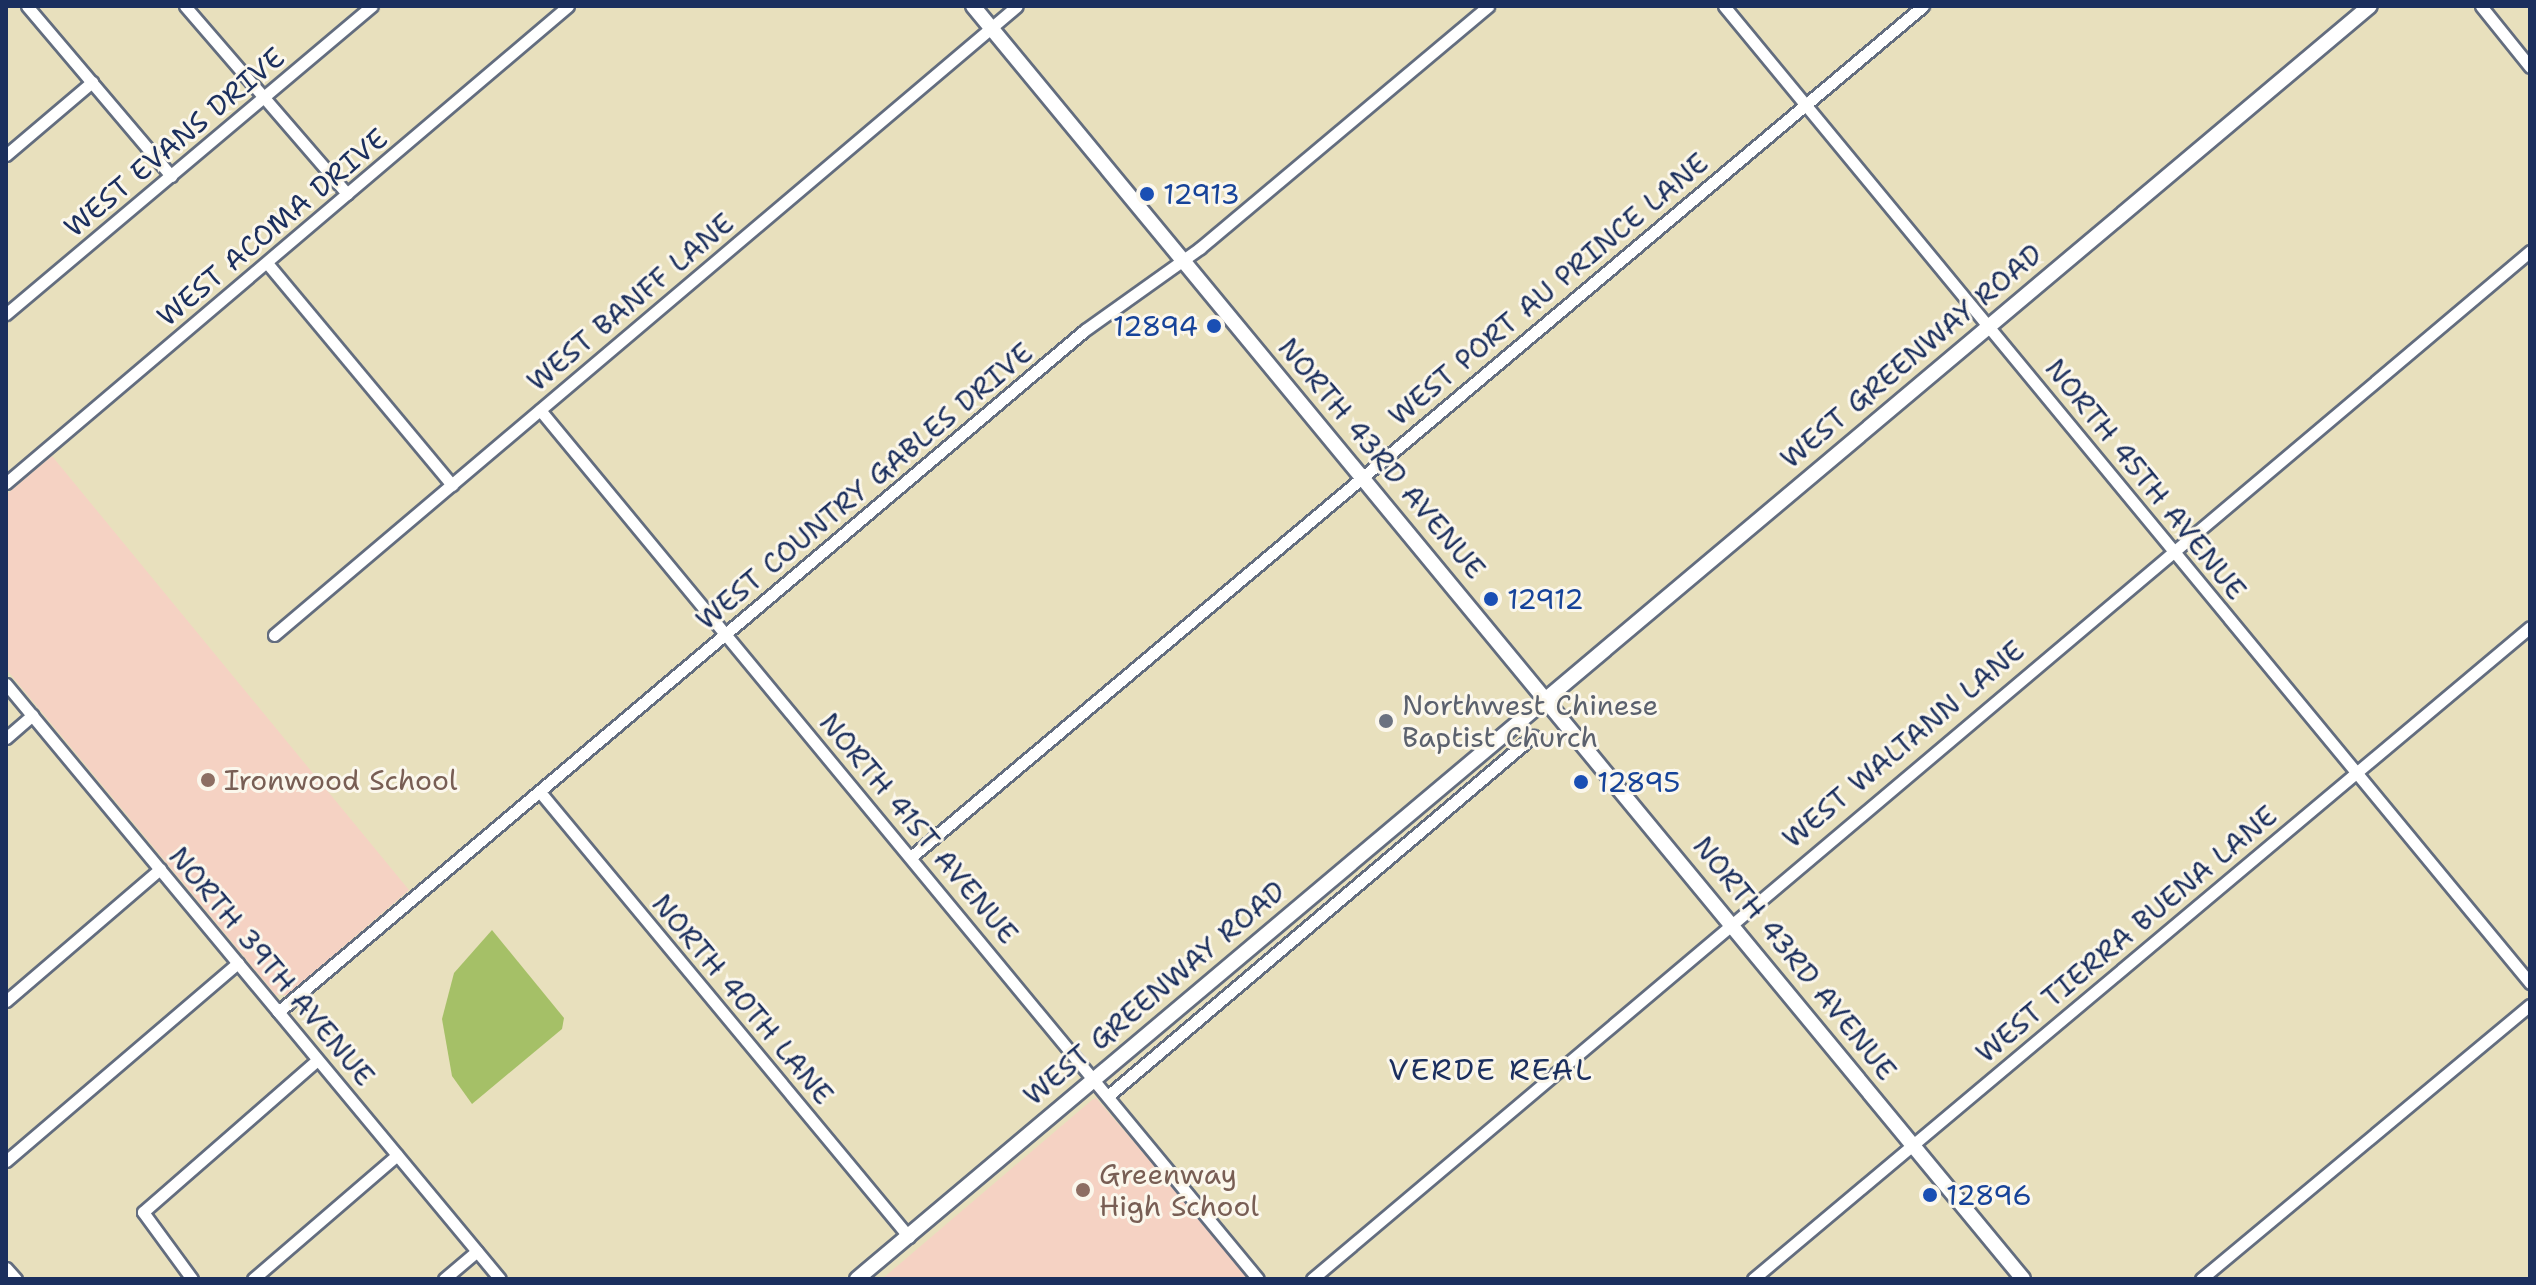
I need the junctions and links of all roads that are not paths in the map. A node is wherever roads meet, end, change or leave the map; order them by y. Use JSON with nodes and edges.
{"nodes":[{"id":1,"x":27,"y":6,"type":"edge"},
{"id":2,"x":185,"y":6,"type":"edge"},
{"id":3,"x":372,"y":6,"type":"edge"},
{"id":4,"x":568,"y":6,"type":"edge"},
{"id":5,"x":973,"y":6,"type":"edge"},
{"id":6,"x":1017,"y":6,"type":"edge"},
{"id":7,"x":1488,"y":6,"type":"edge"},
{"id":8,"x":1724,"y":6,"type":"edge"},
{"id":9,"x":1923,"y":6,"type":"edge"},
{"id":10,"x":2370,"y":6,"type":"edge"},
{"id":11,"x":2481,"y":6,"type":"edge"},
{"id":12,"x":991,"y":28,"type":"junction"},
{"id":13,"x":2530,"y":67,"type":"edge"},
{"id":14,"x":92,"y":82,"type":"junction"},
{"id":15,"x":264,"y":98,"type":"junction"},
{"id":16,"x":1805,"y":105,"type":"junction"},
{"id":17,"x":6,"y":155,"type":"edge"},
{"id":18,"x":171,"y":176,"type":"junction"},
{"id":19,"x":347,"y":194,"type":"junction"},
{"id":20,"x":2530,"y":251,"type":"edge"},
{"id":21,"x":1184,"y":259,"type":"junction"},
{"id":22,"x":267,"y":263,"type":"junction"},
{"id":23,"x":6,"y":314,"type":"edge"},
{"id":24,"x":1988,"y":327,"type":"junction"},
{"id":25,"x":540,"y":410,"type":"junction"},
{"id":26,"x":1363,"y":475,"type":"junction"},
{"id":27,"x":6,"y":483,"type":"edge"},
{"id":28,"x":452,"y":485,"type":"junction"},
{"id":29,"x":2174,"y":549,"type":"junction"},
{"id":30,"x":2530,"y":627,"type":"edge"},
{"id":31,"x":727,"y":633,"type":"junction"},
{"id":32,"x":274,"y":635,"type":"dead end"},
{"id":33,"x":6,"y":684,"type":"edge"},
{"id":34,"x":1546,"y":696,"type":"junction"},
{"id":35,"x":32,"y":715,"type":"junction"},
{"id":36,"x":1533,"y":736,"type":"dead end"},
{"id":37,"x":6,"y":738,"type":"edge"},
{"id":38,"x":1486,"y":746,"type":"junction"},
{"id":39,"x":1501,"y":763,"type":"junction"},
{"id":40,"x":2357,"y":773,"type":"junction"},
{"id":41,"x":540,"y":792,"type":"junction"},
{"id":42,"x":911,"y":857,"type":"junction"},
{"id":43,"x":160,"y":869,"type":"junction"},
{"id":44,"x":1730,"y":921,"type":"junction"},
{"id":45,"x":238,"y":963,"type":"junction"},
{"id":46,"x":2530,"y":983,"type":"edge"},
{"id":47,"x":6,"y":1001,"type":"edge"},
{"id":48,"x":2530,"y":1005,"type":"edge"},
{"id":49,"x":278,"y":1012,"type":"junction"},
{"id":50,"x":317,"y":1060,"type":"junction"},
{"id":51,"x":1094,"y":1077,"type":"junction"},
{"id":52,"x":1109,"y":1095,"type":"junction"},
{"id":53,"x":1912,"y":1143,"type":"junction"},
{"id":54,"x":397,"y":1155,"type":"junction"},
{"id":55,"x":6,"y":1161,"type":"edge"},
{"id":56,"x":909,"y":1237,"type":"junction"},
{"id":57,"x":477,"y":1251,"type":"junction"},
{"id":58,"x":6,"y":1268,"type":"edge"},
{"id":59,"x":16,"y":1279,"type":"edge"},
{"id":60,"x":192,"y":1279,"type":"edge"},
{"id":61,"x":253,"y":1279,"type":"edge"},
{"id":62,"x":444,"y":1279,"type":"edge"},
{"id":63,"x":500,"y":1279,"type":"edge"},
{"id":64,"x":857,"y":1279,"type":"edge"},
{"id":65,"x":1258,"y":1279,"type":"edge"},
{"id":66,"x":1312,"y":1279,"type":"edge"},
{"id":67,"x":1753,"y":1279,"type":"edge"},
{"id":68,"x":2023,"y":1279,"type":"edge"},
{"id":69,"x":2201,"y":1279,"type":"edge"}],
"edges":[{"from":1,"to":14,"type":"street"},
{"from":2,"to":15,"type":"street"},
{"from":3,"to":15,"type":"street","name":"WEST EVANS DRIVE"},
{"from":4,"to":19,"type":"street","name":"WEST ACOMA DRIVE"},
{"from":5,"to":12,"type":"main road","name":"NORTH 43RD AVENUE"},
{"from":6,"to":12,"type":"street","name":"WEST BANFF LANE"},
{"from":7,"to":21,"type":"street","name":"WEST COUNTRY GABLES DRIVE"},
{"from":8,"to":16,"type":"street","name":"NORTH 45TH AVENUE"},
{"from":9,"to":16,"type":"street","name":"WEST PORT AU PRINCE LANE"},
{"from":10,"to":24,"type":"main road","name":"WEST GREENWAY ROAD"},
{"from":11,"to":13,"type":"street"},
{"from":12,"to":21,"type":"main road","name":"NORTH 43RD AVENUE"},
{"from":12,"to":25,"type":"street","name":"WEST BANFF LANE"},
{"from":14,"to":17,"type":"street"},
{"from":14,"to":18,"type":"street"},
{"from":15,"to":18,"type":"street","name":"WEST EVANS DRIVE"},
{"from":15,"to":19,"type":"street"},
{"from":16,"to":24,"type":"street","name":"NORTH 45TH AVENUE"},
{"from":16,"to":26,"type":"street","name":"WEST PORT AU PRINCE LANE"},
{"from":18,"to":23,"type":"street","name":"WEST EVANS DRIVE"},
{"from":19,"to":22,"type":"street","name":"WEST ACOMA DRIVE"},
{"from":20,"to":29,"type":"street","name":"WEST WALTANN LANE"},
{"from":21,"to":26,"type":"main road","name":"NORTH 43RD AVENUE"},
{"from":21,"to":31,"type":"street","name":"WEST COUNTRY GABLES DRIVE"},
{"from":22,"to":27,"type":"street","name":"WEST ACOMA DRIVE"},
{"from":22,"to":28,"type":"street"},
{"from":24,"to":29,"type":"street","name":"NORTH 45TH AVENUE"},
{"from":24,"to":34,"type":"main road","name":"WEST GREENWAY ROAD"},
{"from":25,"to":28,"type":"street","name":"WEST BANFF LANE"},
{"from":25,"to":31,"type":"street","name":"NORTH 41ST AVENUE"},
{"from":26,"to":34,"type":"main road","name":"NORTH 43RD AVENUE"},
{"from":26,"to":42,"type":"street","name":"WEST PORT AU PRINCE LANE"},
{"from":28,"to":32,"type":"street","name":"WEST BANFF LANE"},
{"from":29,"to":40,"type":"street","name":"NORTH 45TH AVENUE"},
{"from":29,"to":44,"type":"street","name":"WEST WALTANN LANE"},
{"from":30,"to":40,"type":"street","name":"WEST TIERRA BUENA LANE"},
{"from":31,"to":41,"type":"street","name":"WEST COUNTRY GABLES DRIVE"},
{"from":31,"to":42,"type":"street","name":"NORTH 41ST AVENUE"},
{"from":33,"to":35,"type":"street","name":"NORTH 39TH AVENUE"},
{"from":34,"to":38,"type":"main road","name":"WEST GREENWAY ROAD"},
{"from":34,"to":44,"type":"main road","name":"NORTH 43RD AVENUE"},
{"from":35,"to":37,"type":"street"},
{"from":35,"to":43,"type":"street","name":"NORTH 39TH AVENUE"},
{"from":36,"to":39,"type":"street","name":"WEST GREENWAY ROAD"},
{"from":38,"to":39,"type":"street"},
{"from":38,"to":51,"type":"main road","name":"WEST GREENWAY ROAD"},
{"from":39,"to":52,"type":"street","name":"WEST GREENWAY ROAD"},
{"from":40,"to":46,"type":"street","name":"NORTH 45TH AVENUE"},
{"from":40,"to":53,"type":"street","name":"WEST TIERRA BUENA LANE"},
{"from":41,"to":49,"type":"street","name":"WEST COUNTRY GABLES DRIVE"},
{"from":41,"to":56,"type":"street","name":"NORTH 40TH LANE"},
{"from":42,"to":51,"type":"street","name":"NORTH 41ST AVENUE"},
{"from":43,"to":45,"type":"street","name":"NORTH 39TH AVENUE"},
{"from":43,"to":47,"type":"street"},
{"from":44,"to":53,"type":"main road","name":"NORTH 43RD AVENUE"},
{"from":44,"to":66,"type":"street","name":"WEST WALTANN LANE"},
{"from":45,"to":49,"type":"street","name":"NORTH 39TH AVENUE"},
{"from":45,"to":55,"type":"street"},
{"from":48,"to":69,"type":"street"},
{"from":49,"to":50,"type":"street","name":"NORTH 39TH AVENUE"},
{"from":50,"to":54,"type":"street","name":"NORTH 39TH AVENUE"},
{"from":50,"to":60,"type":"street"},
{"from":51,"to":52,"type":"street","name":"NORTH 41ST AVENUE"},
{"from":51,"to":56,"type":"main road","name":"WEST GREENWAY ROAD"},
{"from":52,"to":65,"type":"street","name":"NORTH 41ST AVENUE"},
{"from":53,"to":67,"type":"street","name":"WEST TIERRA BUENA LANE"},
{"from":53,"to":68,"type":"main road","name":"NORTH 43RD AVENUE"},
{"from":54,"to":57,"type":"street","name":"NORTH 39TH AVENUE"},
{"from":54,"to":61,"type":"street"},
{"from":56,"to":64,"type":"main road","name":"WEST GREENWAY ROAD"},
{"from":57,"to":62,"type":"street"},
{"from":57,"to":63,"type":"street","name":"NORTH 39TH AVENUE"},
{"from":58,"to":59,"type":"street"}]}
